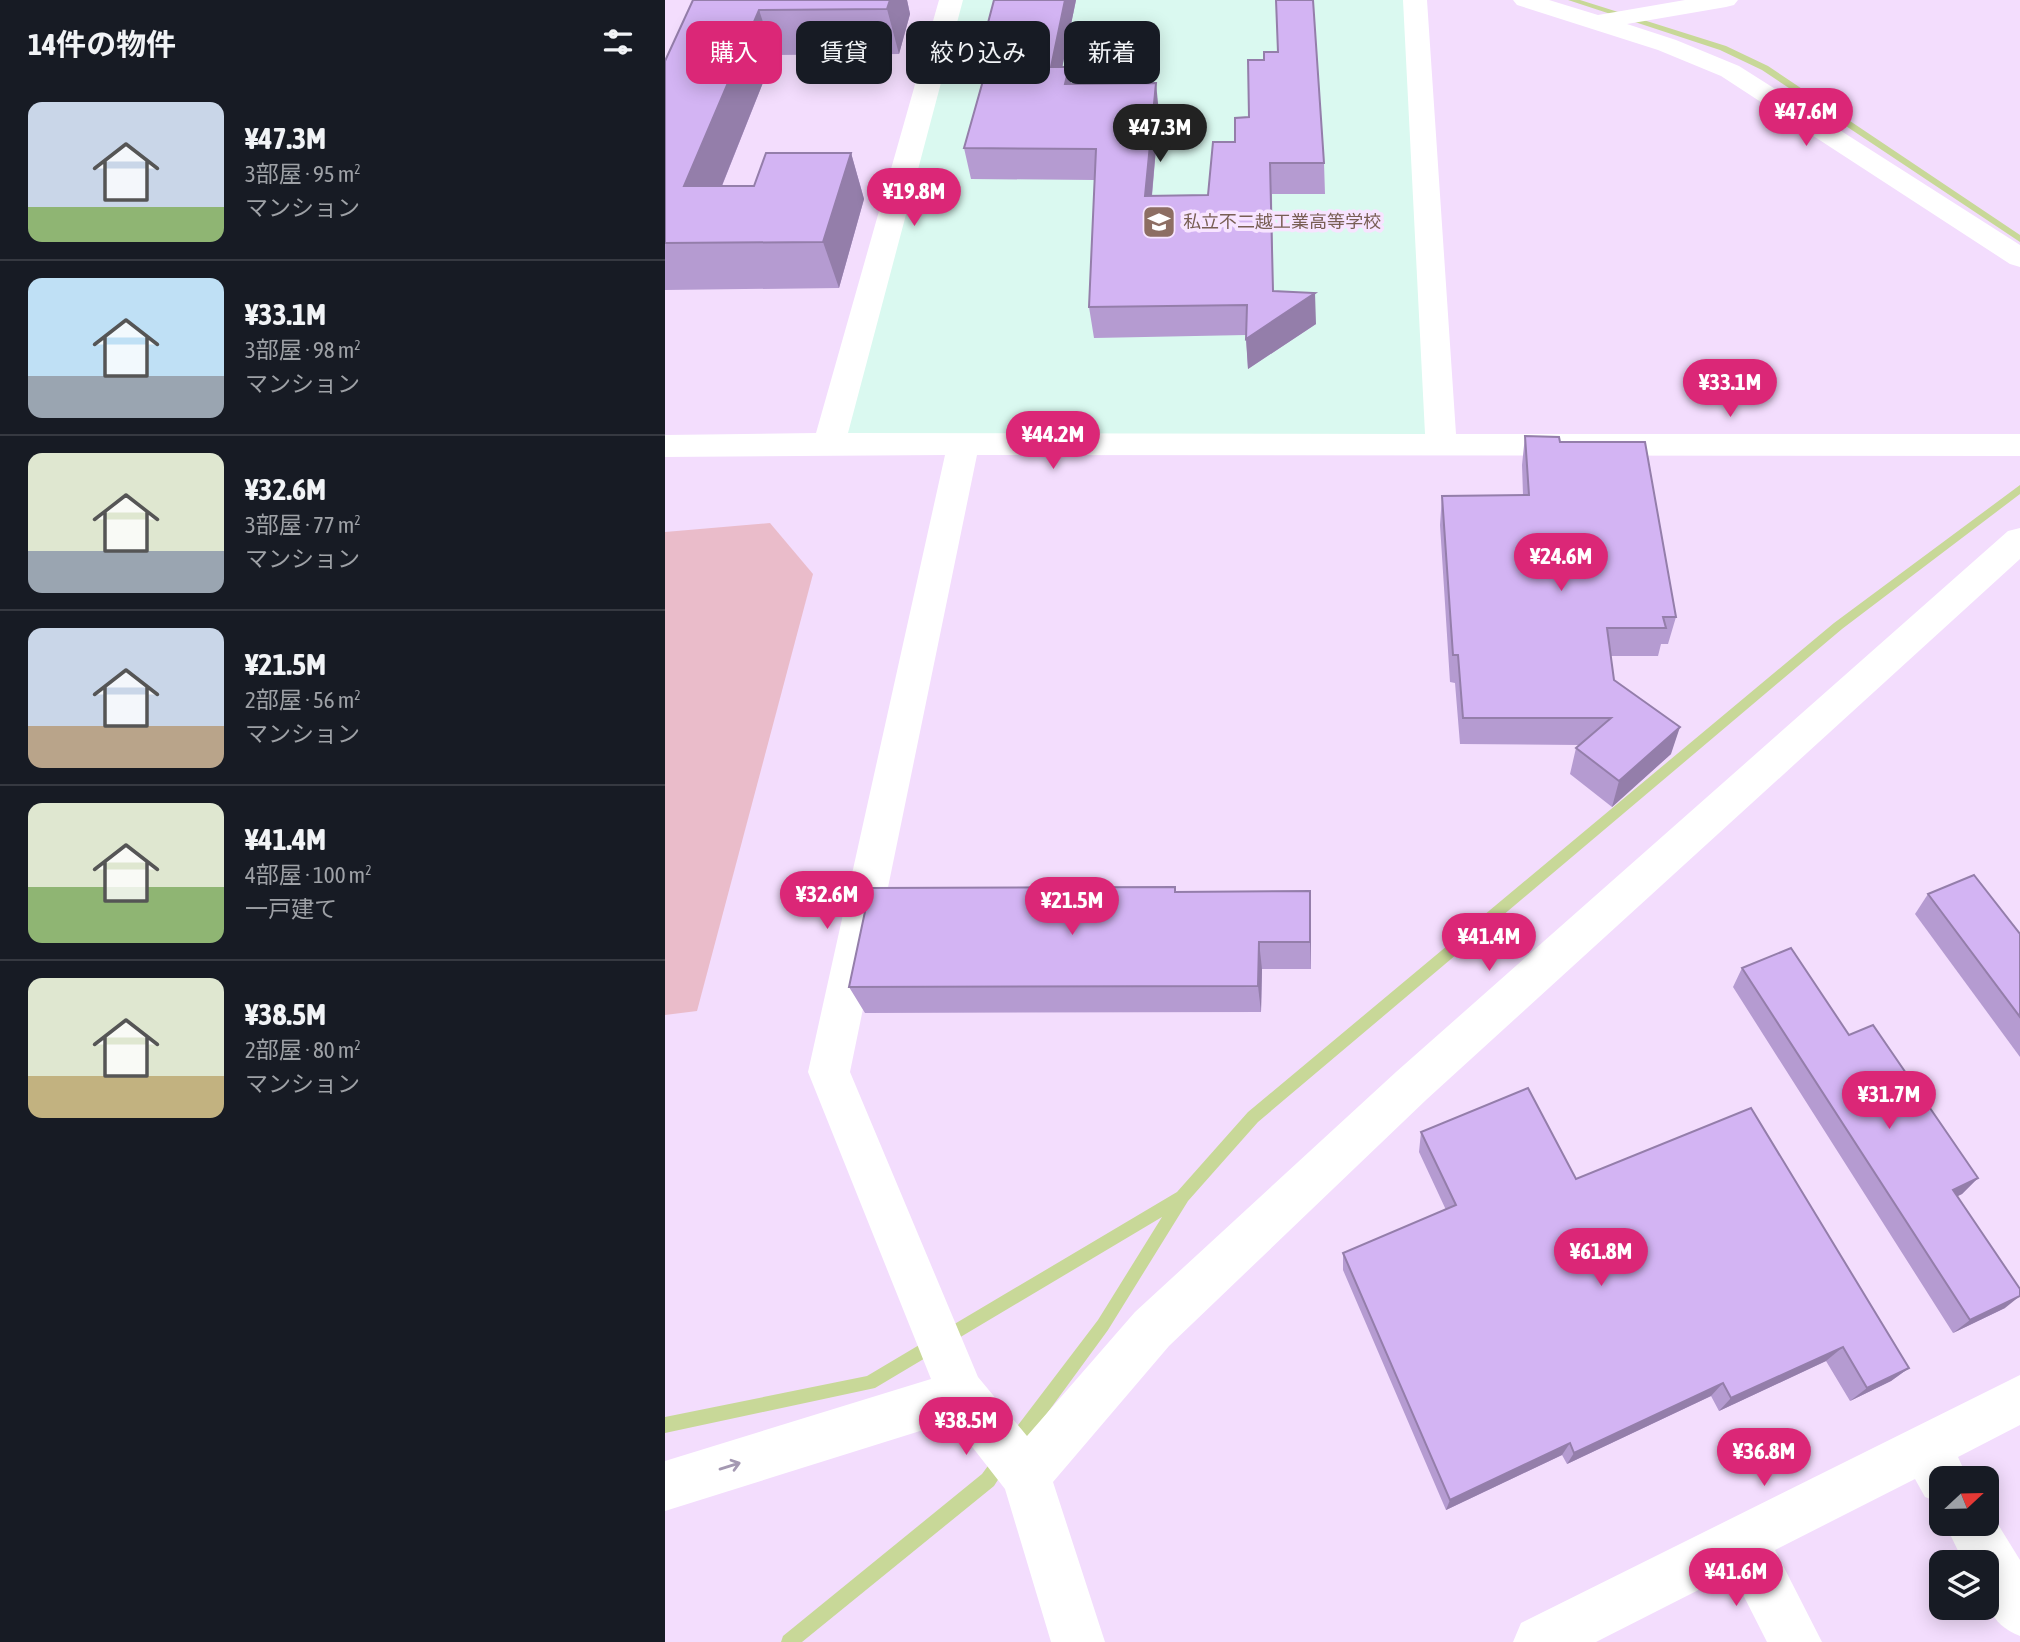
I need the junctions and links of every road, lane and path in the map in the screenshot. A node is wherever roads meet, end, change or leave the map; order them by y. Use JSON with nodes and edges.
{"nodes":[{"id":1,"x":951,"y":0,"type":"edge"},
{"id":2,"x":1415,"y":0,"type":"edge"},
{"id":3,"x":1525,"y":0,"type":"edge"},
{"id":4,"x":1726,"y":0,"type":"edge"},
{"id":5,"x":1599,"y":22,"type":"junction"},
{"id":6,"x":2020,"y":258,"type":"edge"},
{"id":7,"x":829,"y":444,"type":"junction"},
{"id":8,"x":963,"y":444,"type":"junction"},
{"id":9,"x":2020,"y":445,"type":"edge"},
{"id":10,"x":665,"y":446,"type":"edge"},
{"id":11,"x":1441,"y":446,"type":"junction"},
{"id":12,"x":2020,"y":540,"type":"edge"},
{"id":13,"x":961,"y":1394,"type":"junction"},
{"id":14,"x":2020,"y":1399,"type":"edge"},
{"id":15,"x":1934,"y":1463,"type":"edge"},
{"id":16,"x":1026,"y":1475,"type":"junction"},
{"id":17,"x":665,"y":1486,"type":"edge"},
{"id":18,"x":1977,"y":1536,"type":"edge"},
{"id":19,"x":1742,"y":1539,"type":"junction"},
{"id":20,"x":2020,"y":1610,"type":"edge"},
{"id":21,"x":1559,"y":1638,"type":"edge"},
{"id":22,"x":1078,"y":1642,"type":"edge"},
{"id":23,"x":1795,"y":1642,"type":"edge"}],
"edges":[{"from":1,"to":7,"type":"street"},
{"from":2,"to":11,"type":"street"},
{"from":3,"to":5,"type":"street"},
{"from":4,"to":5,"type":"street"},
{"from":5,"to":6,"type":"street"},
{"from":7,"to":8,"type":"street"},
{"from":7,"to":10,"type":"street"},
{"from":8,"to":11,"type":"street"},
{"from":8,"to":13,"type":"street"},
{"from":9,"to":11,"type":"street"},
{"from":12,"to":16,"type":"street"},
{"from":13,"to":16,"type":"street"},
{"from":17,"to":13,"type":"street","one_way":true},
{"from":14,"to":15,"type":"street"},
{"from":15,"to":19,"type":"street"},
{"from":16,"to":22,"type":"street"},
{"from":18,"to":20,"type":"street"},
{"from":19,"to":21,"type":"street"},
{"from":19,"to":23,"type":"street"}]}
